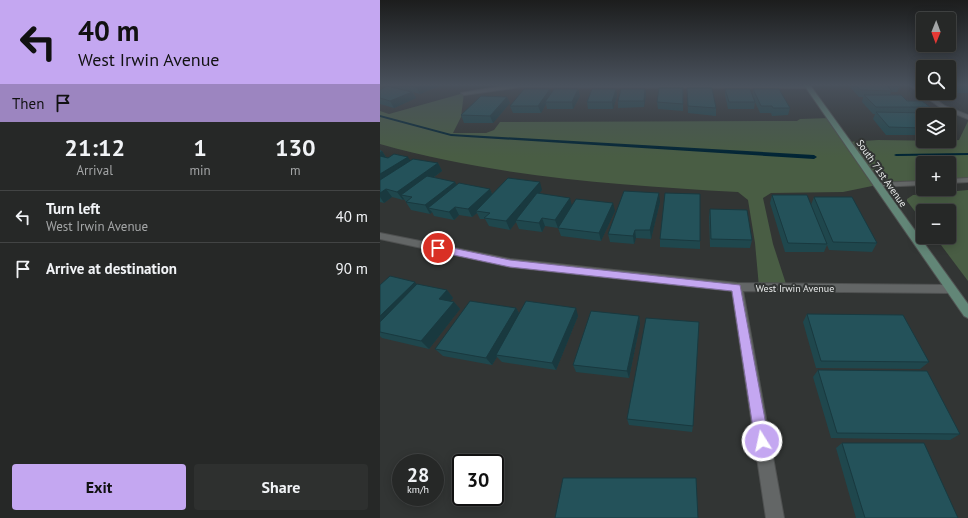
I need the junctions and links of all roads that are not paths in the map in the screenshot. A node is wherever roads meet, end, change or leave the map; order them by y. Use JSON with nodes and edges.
{"nodes":[{"id":1,"x":824,"y":109,"type":"edge"},
{"id":2,"x":948,"y":109,"type":"edge"},
{"id":3,"x":968,"y":117,"type":"edge"},
{"id":4,"x":968,"y":180,"type":"edge"},
{"id":5,"x":956,"y":181,"type":"edge"},
{"id":6,"x":916,"y":183,"type":"edge"},
{"id":7,"x":877,"y":185,"type":"junction"},
{"id":8,"x":380,"y":236,"type":"edge"},
{"id":9,"x":737,"y":288,"type":"junction"},
{"id":10,"x":950,"y":289,"type":"junction"},
{"id":11,"x":968,"y":313,"type":"edge"},
{"id":12,"x":775,"y":518,"type":"edge"}],
"edges":[{"from":1,"to":7,"type":"street","name":"South 71st Avenue"},
{"from":2,"to":3,"type":"street"},
{"from":4,"to":5,"type":"street"},
{"from":6,"to":7,"type":"street"},
{"from":7,"to":10,"type":"street","name":"South 71st Avenue"},
{"from":8,"to":9,"type":"street","name":"West Irwin Avenue"},
{"from":9,"to":10,"type":"street","name":"West Irwin Avenue"},
{"from":9,"to":12,"type":"street"},
{"from":10,"to":11,"type":"street","name":"South 71st Avenue"}]}
